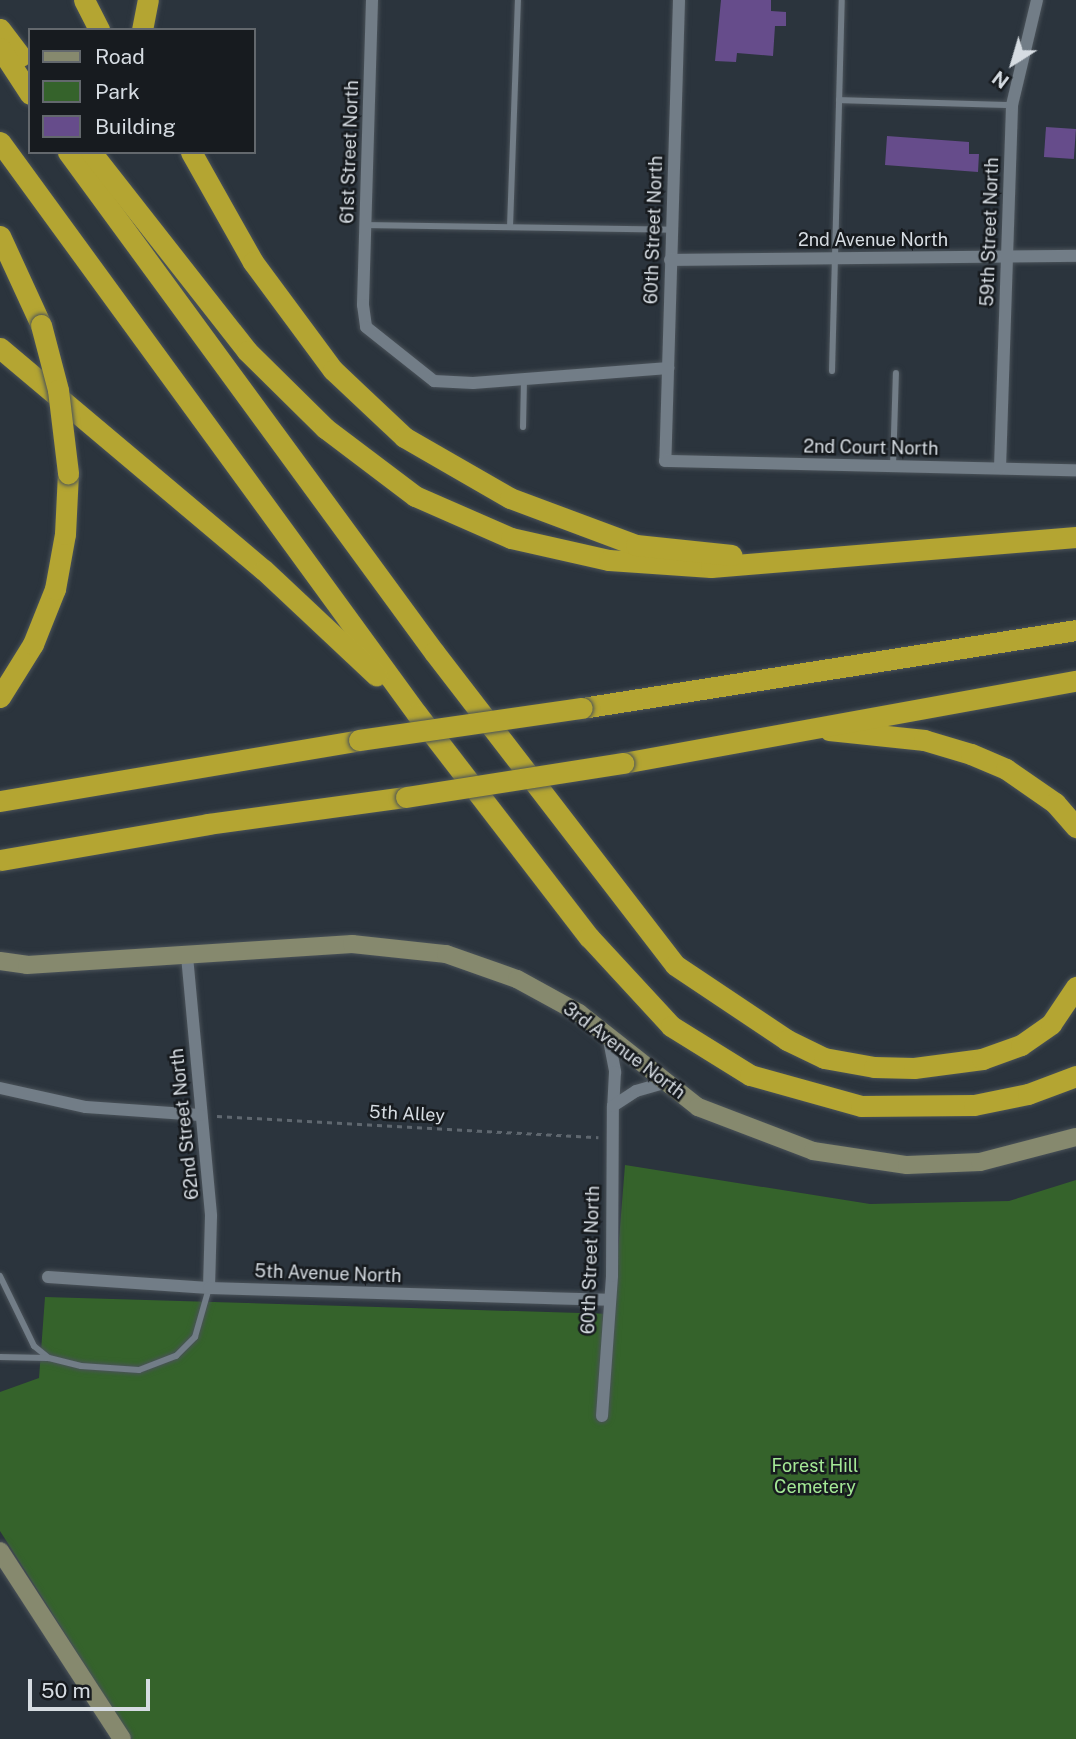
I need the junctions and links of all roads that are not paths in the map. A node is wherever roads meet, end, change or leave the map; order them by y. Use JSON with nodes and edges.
{"nodes":[{"id":1,"x":84,"y":0,"type":"edge"},
{"id":2,"x":148,"y":0,"type":"edge"},
{"id":3,"x":372,"y":0,"type":"edge"},
{"id":4,"x":518,"y":0,"type":"edge"},
{"id":5,"x":680,"y":0,"type":"edge"},
{"id":6,"x":842,"y":0,"type":"edge"},
{"id":7,"x":1037,"y":0,"type":"edge"},
{"id":8,"x":98,"y":28,"type":"edge"},
{"id":9,"x":142,"y":28,"type":"edge"},
{"id":10,"x":0,"y":29,"type":"edge"},
{"id":11,"x":0,"y":48,"type":"edge"},
{"id":12,"x":28,"y":66,"type":"edge"},
{"id":13,"x":28,"y":91,"type":"edge"},
{"id":14,"x":839,"y":100,"type":"junction"},
{"id":15,"x":1012,"y":105,"type":"junction"},
{"id":16,"x":0,"y":142,"type":"edge"},
{"id":17,"x":69,"y":154,"type":"edge"},
{"id":18,"x":93,"y":154,"type":"edge"},
{"id":19,"x":192,"y":154,"type":"edge"},
{"id":20,"x":366,"y":225,"type":"junction"},
{"id":21,"x":510,"y":227,"type":"junction"},
{"id":22,"x":672,"y":230,"type":"junction"},
{"id":23,"x":0,"y":236,"type":"edge"},
{"id":24,"x":1076,"y":256,"type":"edge"},
{"id":25,"x":835,"y":257,"type":"junction"},
{"id":26,"x":1007,"y":257,"type":"junction"},
{"id":27,"x":670,"y":260,"type":"junction"},
{"id":28,"x":0,"y":348,"type":"edge"},
{"id":29,"x":668,"y":368,"type":"junction"},
{"id":30,"x":832,"y":371,"type":"dead end"},
{"id":31,"x":896,"y":373,"type":"dead end"},
{"id":32,"x":524,"y":378,"type":"junction"},
{"id":33,"x":523,"y":427,"type":"dead end"},
{"id":34,"x":665,"y":461,"type":"joint"},
{"id":35,"x":893,"y":466,"type":"junction"},
{"id":36,"x":1000,"y":468,"type":"junction"},
{"id":37,"x":1076,"y":470,"type":"edge"},
{"id":38,"x":1076,"y":537,"type":"edge"},
{"id":39,"x":786,"y":561,"type":"junction"},
{"id":40,"x":1076,"y":630,"type":"edge"},
{"id":41,"x":1076,"y":681,"type":"edge"},
{"id":42,"x":0,"y":697,"type":"edge"},
{"id":43,"x":417,"y":714,"type":"junction"},
{"id":44,"x":803,"y":727,"type":"junction"},
{"id":45,"x":0,"y":802,"type":"edge"},
{"id":46,"x":1076,"y":827,"type":"edge"},
{"id":47,"x":0,"y":860,"type":"edge"},
{"id":48,"x":187,"y":956,"type":"junction"},
{"id":49,"x":0,"y":961,"type":"edge"},
{"id":50,"x":1076,"y":987,"type":"edge"},
{"id":51,"x":609,"y":1040,"type":"junction"},
{"id":52,"x":1076,"y":1076,"type":"edge"},
{"id":53,"x":664,"y":1083,"type":"junction"},
{"id":54,"x":0,"y":1088,"type":"edge"},
{"id":55,"x":614,"y":1106,"type":"junction"},
{"id":56,"x":200,"y":1115,"type":"junction"},
{"id":57,"x":1076,"y":1137,"type":"edge"},
{"id":58,"x":0,"y":1276,"type":"edge"},
{"id":59,"x":48,"y":1276,"type":"dead end"},
{"id":60,"x":209,"y":1288,"type":"junction"},
{"id":61,"x":608,"y":1300,"type":"junction"},
{"id":62,"x":0,"y":1357,"type":"edge"},
{"id":63,"x":49,"y":1358,"type":"junction"},
{"id":64,"x":602,"y":1416,"type":"dead end"},
{"id":65,"x":0,"y":1551,"type":"edge"},
{"id":66,"x":122,"y":1739,"type":"edge"}],
"edges":[{"from":1,"to":8,"type":"highway"},
{"from":2,"to":9,"type":"highway"},
{"from":3,"to":20,"type":"street","name":"61st Street North"},
{"from":4,"to":21,"type":"lane"},
{"from":5,"to":22,"type":"street","name":"60th Street North"},
{"from":6,"to":14,"type":"lane"},
{"from":7,"to":15,"type":"street","name":"59th Street North"},
{"from":10,"to":12,"type":"highway"},
{"from":11,"to":13,"type":"highway"},
{"from":14,"to":15,"type":"lane"},
{"from":14,"to":25,"type":"lane"},
{"from":15,"to":26,"type":"street","name":"59th Street North"},
{"from":16,"to":43,"type":"highway"},
{"from":17,"to":50,"type":"highway"},
{"from":18,"to":39,"type":"highway"},
{"from":19,"to":39,"type":"highway"},
{"from":20,"to":21,"type":"lane"},
{"from":20,"to":32,"type":"street","name":"61st Street North"},
{"from":21,"to":22,"type":"lane"},
{"from":22,"to":27,"type":"street","name":"60th Street North"},
{"from":23,"to":42,"type":"highway","bridge":true},
{"from":24,"to":26,"type":"street","name":"2nd Avenue North"},
{"from":25,"to":26,"type":"street","name":"2nd Avenue North"},
{"from":25,"to":27,"type":"street","name":"2nd Avenue North"},
{"from":25,"to":30,"type":"lane"},
{"from":26,"to":36,"type":"street","name":"59th Street North"},
{"from":27,"to":29,"type":"street","name":"60th Street North"},
{"from":28,"to":43,"type":"highway"},
{"from":29,"to":32,"type":"street"},
{"from":29,"to":34,"type":"street","name":"60th Street North"},
{"from":31,"to":35,"type":"lane"},
{"from":32,"to":33,"type":"lane"},
{"from":34,"to":35,"type":"street","name":"2nd Court North"},
{"from":35,"to":36,"type":"street","name":"2nd Court North"},
{"from":36,"to":37,"type":"street","name":"2nd Court North"},
{"from":38,"to":39,"type":"highway"},
{"from":40,"to":45,"type":"highway","bridge":true},
{"from":41,"to":44,"type":"highway"},
{"from":43,"to":52,"type":"highway"},
{"from":44,"to":46,"type":"highway"},
{"from":44,"to":47,"type":"highway","bridge":true},
{"from":48,"to":49,"type":"street","name":"3rd Avenue North"},
{"from":48,"to":51,"type":"street","name":"3rd Avenue North"},
{"from":48,"to":56,"type":"street","name":"62nd Street North"},
{"from":51,"to":53,"type":"street","name":"3rd Avenue North"},
{"from":51,"to":55,"type":"street","name":"60th Street North"},
{"from":53,"to":55,"type":"street"},
{"from":53,"to":57,"type":"street","name":"3rd Avenue North"},
{"from":54,"to":56,"type":"street"},
{"from":55,"to":61,"type":"street","name":"60th Street North"},
{"from":56,"to":60,"type":"street","name":"62nd Street North"},
{"from":58,"to":63,"type":"lane"},
{"from":59,"to":60,"type":"street","name":"5th Avenue North"},
{"from":60,"to":61,"type":"street","name":"5th Avenue North"},
{"from":60,"to":63,"type":"lane"},
{"from":61,"to":64,"type":"street","name":"60th Street North"},
{"from":62,"to":63,"type":"lane"},
{"from":65,"to":66,"type":"street"}]}
